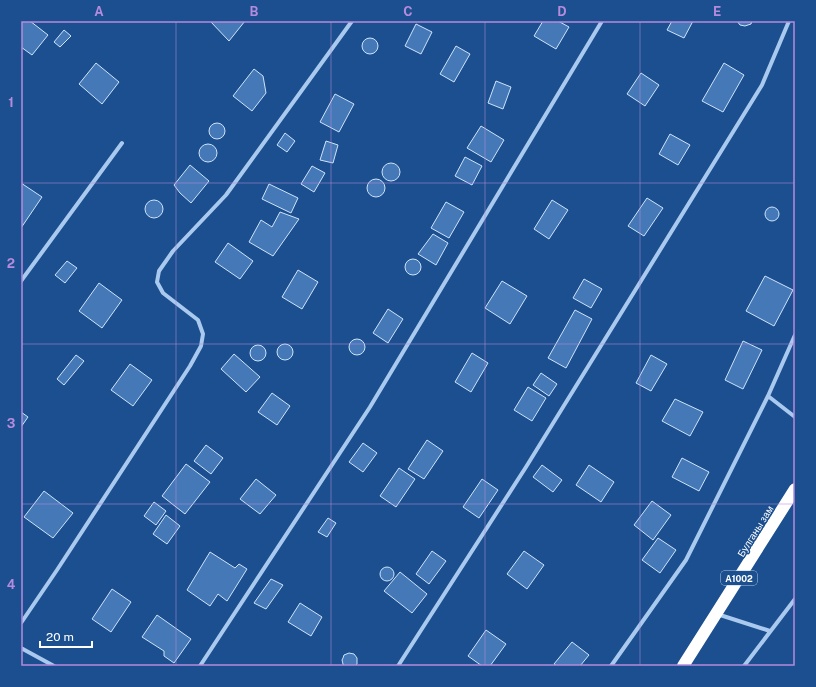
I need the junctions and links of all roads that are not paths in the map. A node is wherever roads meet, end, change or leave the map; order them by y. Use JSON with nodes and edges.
{"nodes":[{"id":1,"x":352,"y":21,"type":"edge"},
{"id":2,"x":602,"y":21,"type":"edge"},
{"id":3,"x":789,"y":21,"type":"edge"},
{"id":4,"x":122,"y":142,"type":"dead end"},
{"id":5,"x":21,"y":281,"type":"edge"},
{"id":6,"x":795,"y":335,"type":"edge"},
{"id":7,"x":768,"y":396,"type":"junction"},
{"id":8,"x":795,"y":417,"type":"edge"},
{"id":9,"x":795,"y":489,"type":"edge"},
{"id":10,"x":795,"y":599,"type":"edge"},
{"id":11,"x":716,"y":613,"type":"junction"},
{"id":12,"x":21,"y":623,"type":"edge"},
{"id":13,"x":770,"y":631,"type":"junction"},
{"id":14,"x":21,"y":648,"type":"edge"},
{"id":15,"x":54,"y":666,"type":"edge"},
{"id":16,"x":200,"y":666,"type":"edge"},
{"id":17,"x":398,"y":666,"type":"edge"},
{"id":18,"x":611,"y":666,"type":"edge"},
{"id":19,"x":683,"y":666,"type":"edge"},
{"id":20,"x":744,"y":666,"type":"edge"}],
"edges":[{"from":1,"to":12,"type":"street"},
{"from":2,"to":16,"type":"street"},
{"from":3,"to":17,"type":"street"},
{"from":4,"to":5,"type":"street"},
{"from":6,"to":7,"type":"street"},
{"from":7,"to":8,"type":"street"},
{"from":7,"to":18,"type":"street"},
{"from":9,"to":11,"type":"highway","name":"Булганы зам","number":"A1002"},
{"from":10,"to":13,"type":"street"},
{"from":11,"to":13,"type":"street"},
{"from":11,"to":19,"type":"highway","name":"Булганы зам","number":"A1002"},
{"from":13,"to":20,"type":"street"},
{"from":14,"to":15,"type":"street"}]}
